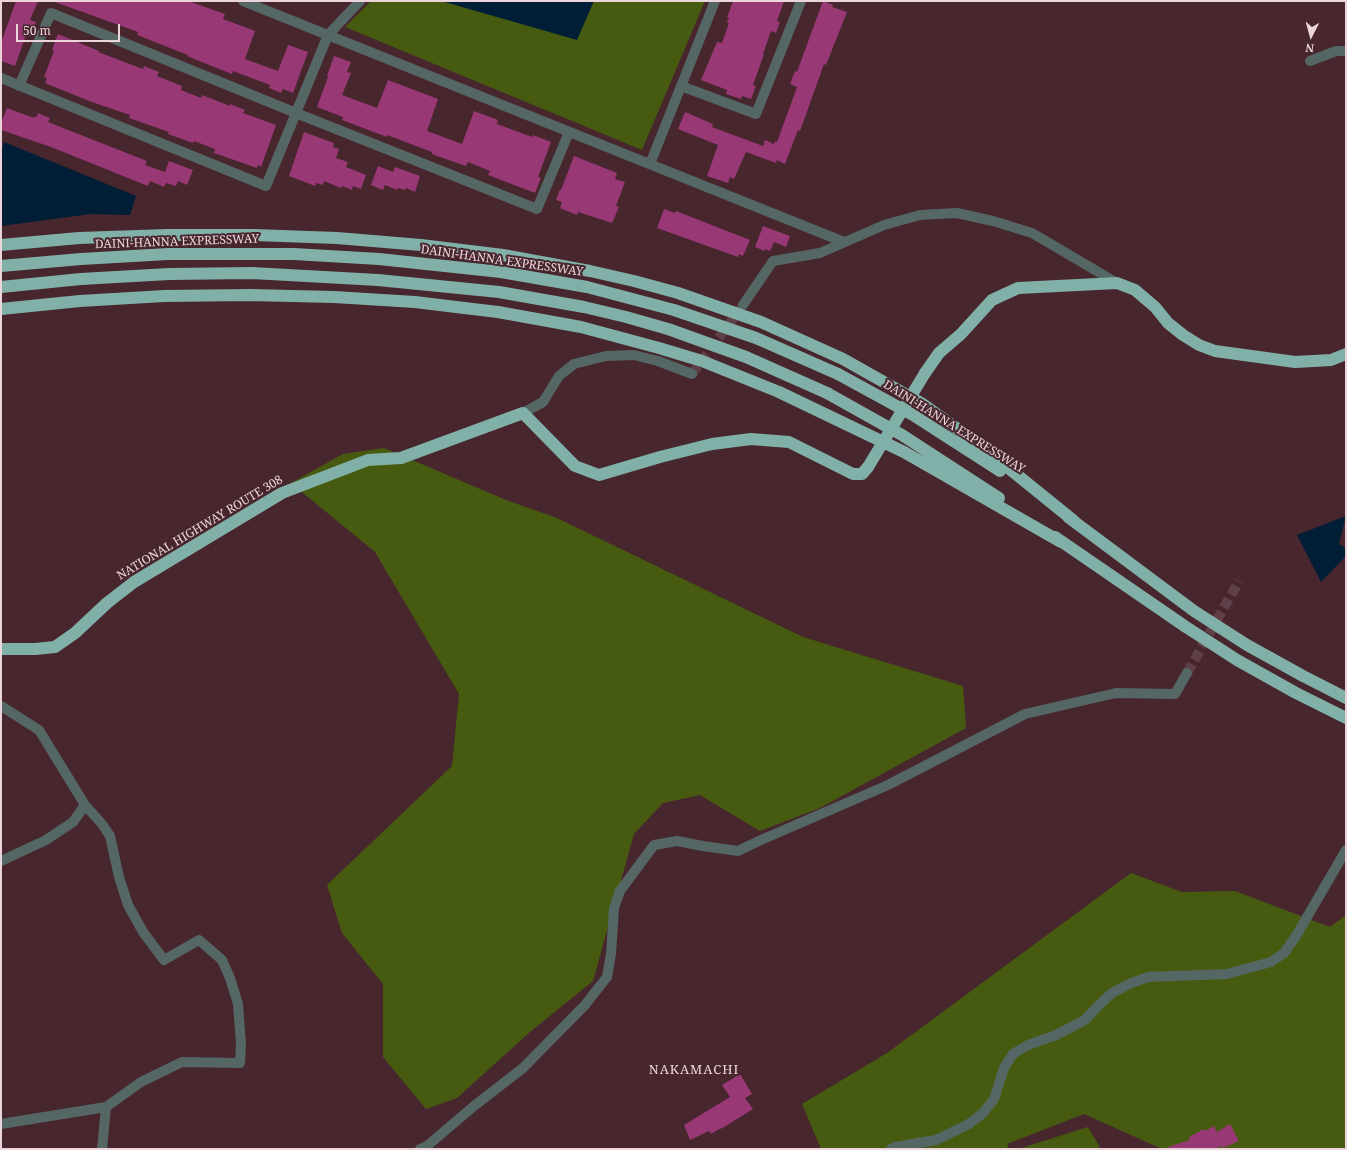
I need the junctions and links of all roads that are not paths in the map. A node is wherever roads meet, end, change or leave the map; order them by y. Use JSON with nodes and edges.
{"nodes":[{"id":1,"x":243,"y":1,"type":"edge"},
{"id":2,"x":360,"y":1,"type":"edge"},
{"id":3,"x":715,"y":1,"type":"edge"},
{"id":4,"x":801,"y":1,"type":"edge"},
{"id":5,"x":328,"y":35,"type":"junction"},
{"id":6,"x":1346,"y":51,"type":"edge"},
{"id":7,"x":1310,"y":61,"type":"dead end"},
{"id":8,"x":1,"y":78,"type":"edge"},
{"id":9,"x":19,"y":86,"type":"junction"},
{"id":10,"x":681,"y":86,"type":"junction"},
{"id":11,"x":296,"y":114,"type":"junction"},
{"id":12,"x":569,"y":132,"type":"junction"},
{"id":13,"x":650,"y":164,"type":"junction"},
{"id":14,"x":844,"y":242,"type":"junction"},
{"id":15,"x":1,"y":245,"type":"edge"},
{"id":16,"x":1,"y":266,"type":"edge"},
{"id":17,"x":1117,"y":283,"type":"junction"},
{"id":18,"x":1,"y":287,"type":"edge"},
{"id":19,"x":743,"y":305,"type":"tunnel mouth"},
{"id":20,"x":1,"y":309,"type":"edge"},
{"id":21,"x":1346,"y":354,"type":"edge"},
{"id":22,"x":692,"y":374,"type":"dead end"},
{"id":23,"x":523,"y":413,"type":"junction"},
{"id":24,"x":1074,"y":520,"type":"junction"},
{"id":25,"x":1062,"y":542,"type":"junction"},
{"id":26,"x":1,"y":649,"type":"edge"},
{"id":27,"x":1187,"y":673,"type":"tunnel mouth"},
{"id":28,"x":1346,"y":698,"type":"edge"},
{"id":29,"x":1,"y":706,"type":"edge"},
{"id":30,"x":1346,"y":718,"type":"edge"},
{"id":31,"x":85,"y":805,"type":"junction"},
{"id":32,"x":1346,"y":850,"type":"edge"},
{"id":33,"x":1,"y":861,"type":"edge"},
{"id":34,"x":106,"y":1107,"type":"junction"},
{"id":35,"x":1,"y":1124,"type":"edge"},
{"id":36,"x":102,"y":1149,"type":"edge"},
{"id":37,"x":420,"y":1149,"type":"edge"},
{"id":38,"x":891,"y":1149,"type":"edge"}],
"edges":[{"from":1,"to":5,"type":"street"},
{"from":2,"to":5,"type":"street"},
{"from":3,"to":10,"type":"street"},
{"from":4,"to":10,"type":"street"},
{"from":5,"to":11,"type":"street"},
{"from":5,"to":12,"type":"street"},
{"from":6,"to":7,"type":"street"},
{"from":8,"to":9,"type":"street"},
{"from":9,"to":11,"type":"street"},
{"from":9,"to":11,"type":"street"},
{"from":10,"to":13,"type":"street"},
{"from":11,"to":12,"type":"street"},
{"from":12,"to":13,"type":"street"},
{"from":13,"to":14,"type":"street"},
{"from":14,"to":17,"type":"street"},
{"from":14,"to":19,"type":"street"},
{"from":15,"to":24,"type":"highway"},
{"from":16,"to":24,"type":"highway","name":"DAINI-HANNA EXPRESSWAY","bridge":true},
{"from":17,"to":21,"type":"highway"},
{"from":17,"to":23,"type":"highway","bridge":true},
{"from":18,"to":25,"type":"highway","bridge":true},
{"from":20,"to":25,"type":"highway"},
{"from":22,"to":23,"type":"street"},
{"from":23,"to":26,"type":"highway","name":"NATIONAL HIGHWAY ROUTE 308"},
{"from":24,"to":28,"type":"highway","name":"DAINI-HANNA EXPRESSWAY"},
{"from":25,"to":30,"type":"highway"},
{"from":27,"to":37,"type":"street"},
{"from":29,"to":31,"type":"street"},
{"from":31,"to":33,"type":"street"},
{"from":31,"to":34,"type":"street"},
{"from":32,"to":38,"type":"street"},
{"from":34,"to":35,"type":"street"},
{"from":34,"to":36,"type":"street"}]}
